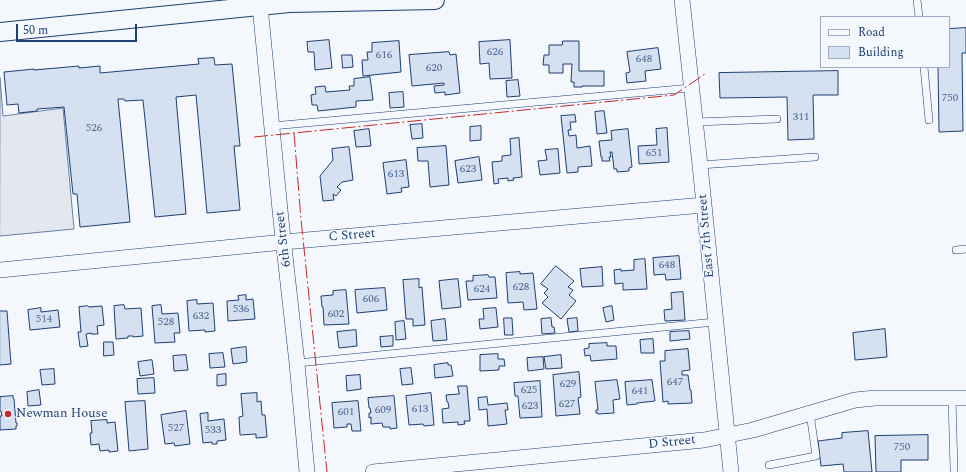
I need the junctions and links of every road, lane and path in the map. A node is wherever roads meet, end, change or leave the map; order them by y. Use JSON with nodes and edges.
{"nodes":[{"id":1,"x":435,"y":0,"type":"edge"},
{"id":2,"x":682,"y":0,"type":"edge"},
{"id":3,"x":917,"y":0,"type":"edge"},
{"id":4,"x":260,"y":6,"type":"junction"},
{"id":5,"x":919,"y":16,"type":"edge"},
{"id":6,"x":0,"y":32,"type":"edge"},
{"id":7,"x":924,"y":68,"type":"edge"},
{"id":8,"x":691,"y":88,"type":"junction"},
{"id":9,"x":777,"y":119,"type":"dead end"},
{"id":10,"x":929,"y":120,"type":"dead end"},
{"id":11,"x":695,"y":122,"type":"junction"},
{"id":12,"x":272,"y":126,"type":"junction"},
{"id":13,"x":815,"y":157,"type":"dead end"},
{"id":14,"x":700,"y":165,"type":"junction"},
{"id":15,"x":704,"y":205,"type":"junction"},
{"id":16,"x":284,"y":242,"type":"junction"},
{"id":17,"x":966,"y":249,"type":"edge"},
{"id":18,"x":956,"y":250,"type":"dead end"},
{"id":19,"x":0,"y":270,"type":"edge"},
{"id":20,"x":715,"y":322,"type":"junction"},
{"id":21,"x":297,"y":363,"type":"junction"},
{"id":22,"x":959,"y":398,"type":"edge"},
{"id":23,"x":810,"y":413,"type":"junction"},
{"id":24,"x":727,"y":435,"type":"junction"},
{"id":25,"x":769,"y":464,"type":"dead end"},
{"id":26,"x":954,"y":470,"type":"dead end"},
{"id":27,"x":307,"y":472,"type":"edge"},
{"id":28,"x":373,"y":472,"type":"edge"},
{"id":29,"x":730,"y":472,"type":"edge"}],
"edges":[{"from":1,"to":4,"type":"street"},
{"from":2,"to":8,"type":"street","name":"East 7th Street"},
{"from":3,"to":5,"type":"lane"},
{"from":4,"to":6,"type":"street"},
{"from":4,"to":12,"type":"street","name":"6th Street"},
{"from":7,"to":10,"type":"lane"},
{"from":8,"to":11,"type":"street","name":"East 7th Street"},
{"from":8,"to":12,"type":"lane"},
{"from":9,"to":11,"type":"lane"},
{"from":11,"to":14,"type":"street","name":"East 7th Street"},
{"from":12,"to":16,"type":"street","name":"6th Street"},
{"from":13,"to":14,"type":"lane"},
{"from":14,"to":15,"type":"street","name":"East 7th Street"},
{"from":15,"to":16,"type":"street","name":"C Street"},
{"from":15,"to":20,"type":"street","name":"East 7th Street"},
{"from":16,"to":19,"type":"street","name":"C Street"},
{"from":16,"to":21,"type":"street","name":"6th Street"},
{"from":17,"to":18,"type":"lane"},
{"from":20,"to":21,"type":"lane"},
{"from":20,"to":24,"type":"street","name":"East 7th Street"},
{"from":21,"to":27,"type":"street","name":"6th Street"},
{"from":22,"to":23,"type":"street","name":"D Street"},
{"from":22,"to":26,"type":"lane"},
{"from":23,"to":24,"type":"street","name":"D Street"},
{"from":23,"to":25,"type":"lane"},
{"from":24,"to":28,"type":"street","name":"D Street"},
{"from":24,"to":29,"type":"street","name":"East 7th Street"}]}
